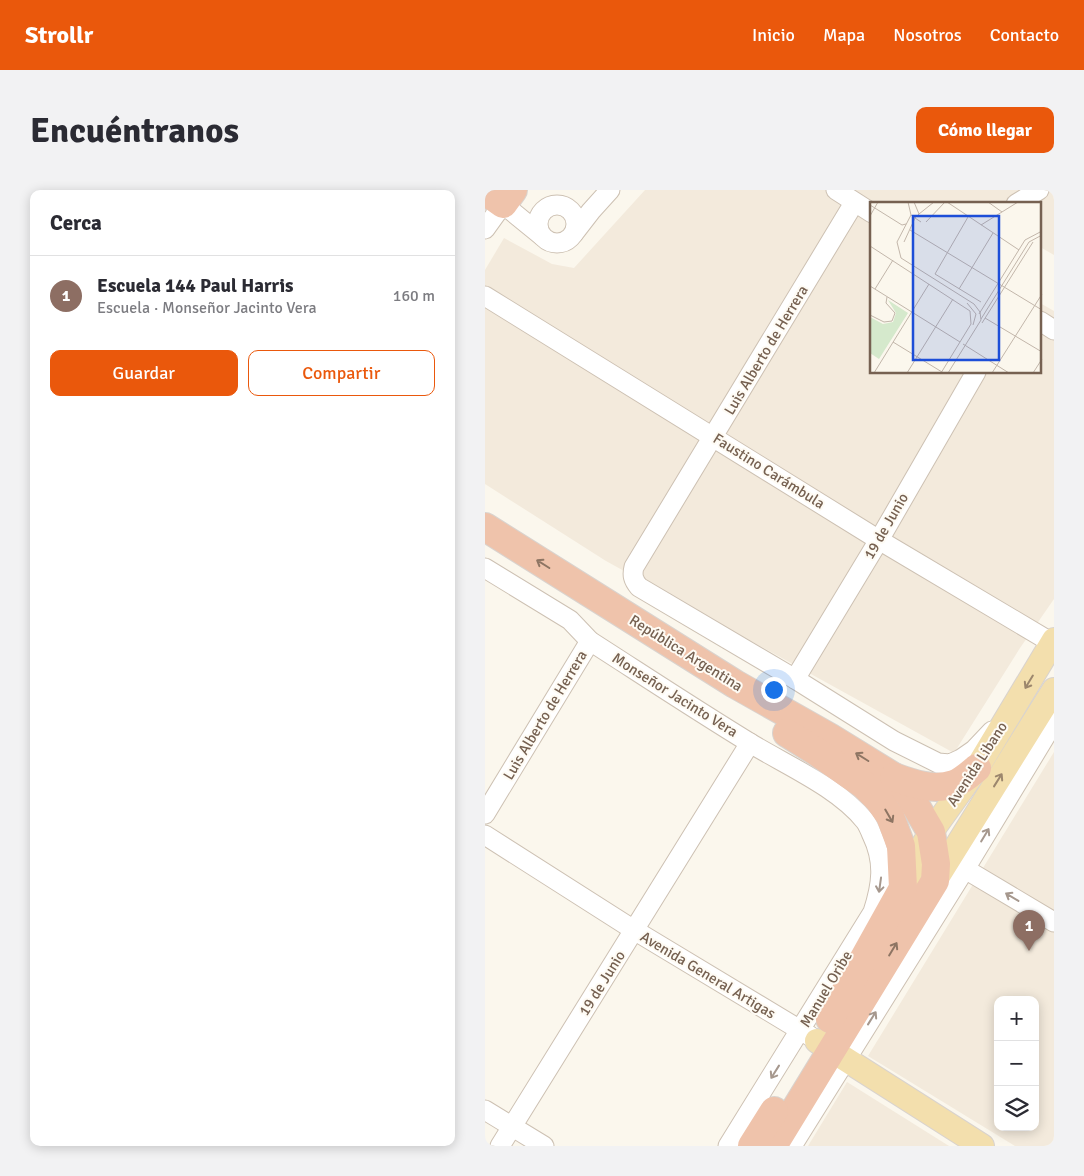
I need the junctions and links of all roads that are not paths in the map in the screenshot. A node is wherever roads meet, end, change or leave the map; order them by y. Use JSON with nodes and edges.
{"nodes":[{"id":1,"x":610,"y":190,"type":"edge"},
{"id":2,"x":836,"y":190,"type":"edge"},
{"id":3,"x":1039,"y":190,"type":"edge"},
{"id":4,"x":504,"y":199,"type":"edge"},
{"id":5,"x":1020,"y":202,"type":"edge"},
{"id":6,"x":555,"y":203,"type":"edge"},
{"id":7,"x":854,"y":203,"type":"junction"},
{"id":8,"x":591,"y":211,"type":"junction"},
{"id":9,"x":870,"y":212,"type":"edge"},
{"id":10,"x":485,"y":228,"type":"edge"},
{"id":11,"x":574,"y":233,"type":"junction"},
{"id":12,"x":542,"y":236,"type":"junction"},
{"id":13,"x":485,"y":296,"type":"edge"},
{"id":14,"x":1041,"y":322,"type":"edge"},
{"id":15,"x":1054,"y":330,"type":"edge"},
{"id":16,"x":975,"y":374,"type":"edge"},
{"id":17,"x":714,"y":436,"type":"junction"},
{"id":18,"x":485,"y":527,"type":"edge"},
{"id":19,"x":879,"y":540,"type":"junction"},
{"id":20,"x":485,"y":549,"type":"edge"},
{"id":21,"x":485,"y":568,"type":"edge"},
{"id":22,"x":590,"y":641,"type":"junction"},
{"id":23,"x":1053,"y":642,"type":"edge"},
{"id":24,"x":795,"y":679,"type":"junction"},
{"id":25,"x":1054,"y":690,"type":"edge"},
{"id":26,"x":1013,"y":710,"type":"junction"},
{"id":27,"x":1054,"y":722,"type":"edge"},
{"id":28,"x":750,"y":743,"type":"junction"},
{"id":29,"x":977,"y":768,"type":"junction"},
{"id":30,"x":894,"y":778,"type":"junction"},
{"id":31,"x":485,"y":814,"type":"edge"},
{"id":32,"x":866,"y":822,"type":"joint"},
{"id":33,"x":931,"y":832,"type":"junction"},
{"id":34,"x":485,"y":835,"type":"edge"},
{"id":35,"x":965,"y":869,"type":"junction"},
{"id":36,"x":935,"y":881,"type":"junction"},
{"id":37,"x":903,"y":888,"type":"junction"},
{"id":38,"x":1054,"y":922,"type":"edge"},
{"id":39,"x":635,"y":930,"type":"junction"},
{"id":40,"x":824,"y":1045,"type":"junction"},
{"id":41,"x":485,"y":1110,"type":"edge"},
{"id":42,"x":512,"y":1126,"type":"junction"},
{"id":43,"x":500,"y":1146,"type":"edge"},
{"id":44,"x":545,"y":1146,"type":"edge"},
{"id":45,"x":728,"y":1146,"type":"edge"},
{"id":46,"x":752,"y":1146,"type":"edge"},
{"id":47,"x":773,"y":1146,"type":"edge"},
{"id":48,"x":792,"y":1146,"type":"edge"},
{"id":49,"x":982,"y":1146,"type":"edge"}],
"edges":[{"from":1,"to":8,"type":"street"},
{"from":2,"to":7,"type":"street"},
{"from":3,"to":5,"type":"street"},
{"from":4,"to":6,"type":"street"},
{"from":4,"to":10,"type":"street"},
{"from":4,"to":12,"type":"street"},
{"from":6,"to":8,"type":"street"},
{"from":6,"to":11,"type":"street"},
{"from":6,"to":12,"type":"street"},
{"from":7,"to":9,"type":"street"},
{"from":7,"to":17,"type":"street","name":"Luis Alberto de Herrera"},
{"from":8,"to":11,"type":"street"},
{"from":11,"to":12,"type":"street"},
{"from":13,"to":17,"type":"street","name":"Faustino Carámbula"},
{"from":14,"to":15,"type":"street"},
{"from":16,"to":19,"type":"street","name":"19 de Junio"},
{"from":17,"to":19,"type":"street","name":"Faustino Carámbula"},
{"from":17,"to":24,"type":"street","name":"Luis Alberto de Herrera"},
{"from":30,"to":18,"type":"highway","name":"República Argentina","one_way":true},
{"from":19,"to":23,"type":"street","name":"Faustino Carámbula"},
{"from":19,"to":24,"type":"street","name":"19 de Junio"},
{"from":20,"to":37,"type":"highway","name":"República Argentina","one_way":true},
{"from":21,"to":22,"type":"street","name":"Monseñor Jacinto Vera"},
{"from":22,"to":28,"type":"street","name":"Monseñor Jacinto Vera"},
{"from":22,"to":31,"type":"street","name":"Luis Alberto de Herrera"},
{"from":23,"to":26,"type":"main road","name":"Avenida Libano","one_way":true},
{"from":24,"to":26,"type":"street"},
{"from":36,"to":25,"type":"main road","name":"Avenida Libano","one_way":true},
{"from":26,"to":29,"type":"main road","name":"Avenida Libano"},
{"from":35,"to":27,"type":"street","one_way":true},
{"from":28,"to":32,"type":"street","name":"Monseñor Jacinto Vera"},
{"from":28,"to":39,"type":"street","name":"19 de Junio"},
{"from":29,"to":30,"type":"highway"},
{"from":29,"to":33,"type":"main road","name":"Avenida Libano"},
{"from":30,"to":33,"type":"highway","name":"República Argentina"},
{"from":32,"to":40,"type":"street","name":"Manuel Oribe","one_way":true},
{"from":33,"to":36,"type":"highway","name":"República Argentina"},
{"from":33,"to":37,"type":"main road","name":"Avenida Libano"},
{"from":34,"to":39,"type":"street","name":"Avenida General Artigas"},
{"from":38,"to":35,"type":"street","one_way":true},
{"from":40,"to":35,"type":"street","one_way":true},
{"from":40,"to":36,"type":"highway","name":"Manuel Oribe","one_way":true},
{"from":37,"to":40,"type":"highway","name":"Manuel Oribe"},
{"from":39,"to":40,"type":"street","name":"Avenida General Artigas"},
{"from":39,"to":42,"type":"street","name":"19 de Junio"},
{"from":40,"to":45,"type":"street","name":"Manuel Oribe","one_way":true},
{"from":40,"to":46,"type":"highway","name":"Manuel Oribe"},
{"from":40,"to":47,"type":"highway","name":"Manuel Oribe"},
{"from":40,"to":48,"type":"street"},
{"from":40,"to":49,"type":"main road","name":"Avenida General Artigas"},
{"from":41,"to":42,"type":"street"},
{"from":42,"to":43,"type":"street","name":"19 de Junio"},
{"from":42,"to":44,"type":"street"}]}
